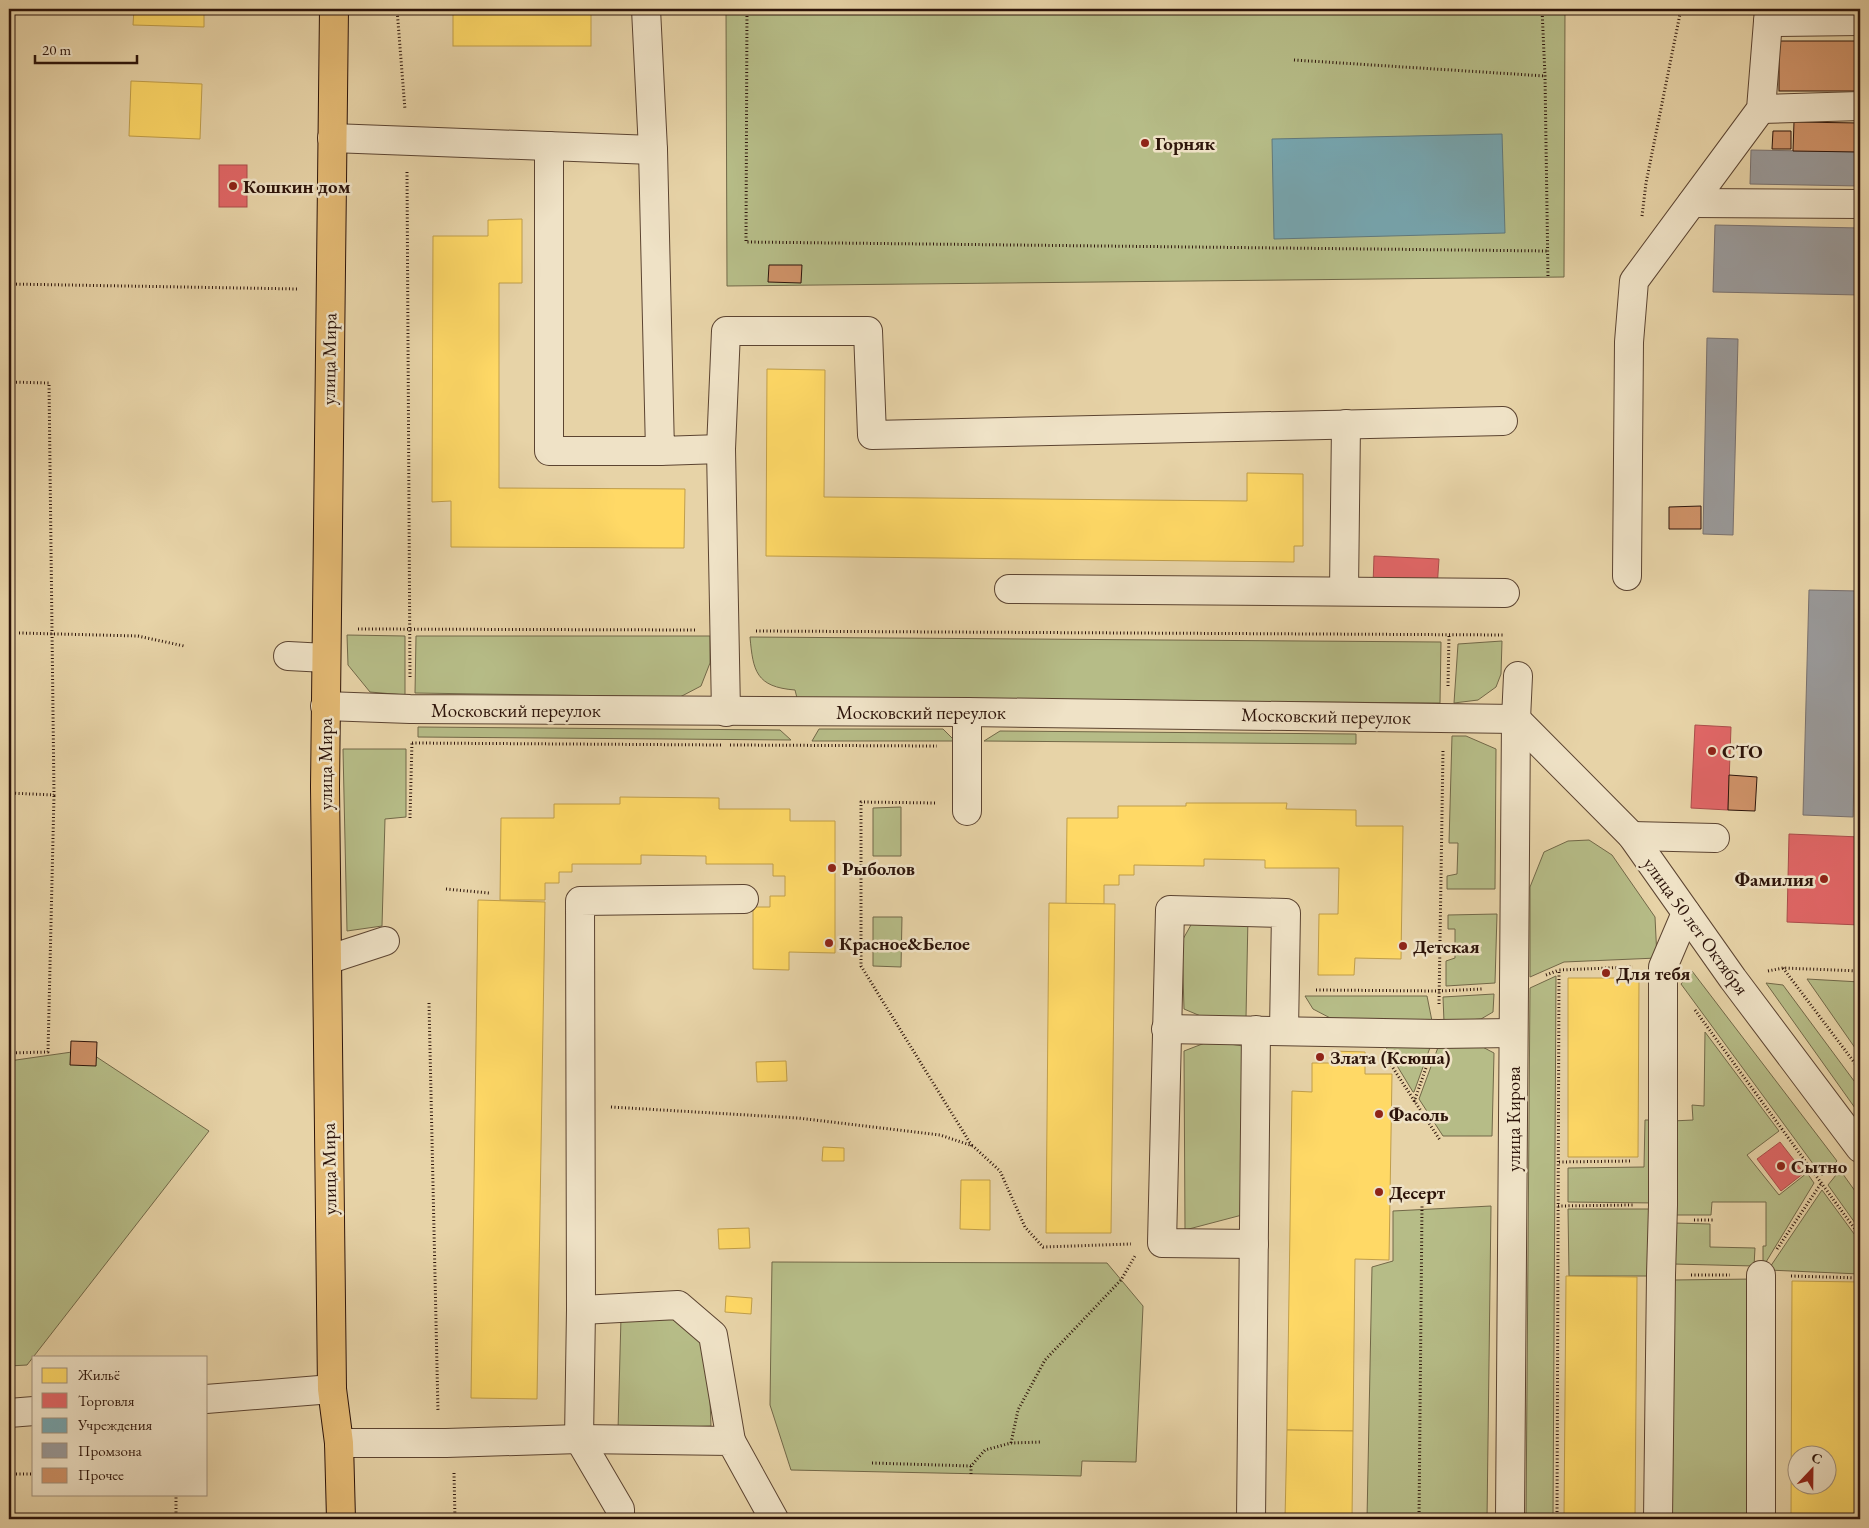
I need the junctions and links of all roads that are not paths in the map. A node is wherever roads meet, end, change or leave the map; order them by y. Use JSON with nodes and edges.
{"nodes":[{"id":1,"x":334,"y":9,"type":"edge"},
{"id":2,"x":646,"y":9,"type":"edge"},
{"id":3,"x":1769,"y":15,"type":"edge"},
{"id":4,"x":1860,"y":21,"type":"edge"},
{"id":5,"x":1860,"y":106,"type":"edge"},
{"id":6,"x":1761,"y":109,"type":"junction"},
{"id":7,"x":332,"y":138,"type":"junction"},
{"id":8,"x":549,"y":146,"type":"junction"},
{"id":9,"x":653,"y":150,"type":"junction"},
{"id":10,"x":1692,"y":203,"type":"junction"},
{"id":11,"x":1860,"y":204,"type":"edge"},
{"id":12,"x":1503,"y":421,"type":"dead end"},
{"id":13,"x":1346,"y":424,"type":"junction"},
{"id":14,"x":721,"y":449,"type":"junction"},
{"id":15,"x":660,"y":451,"type":"junction"},
{"id":16,"x":1627,"y":576,"type":"dead end"},
{"id":17,"x":1009,"y":588,"type":"dead end"},
{"id":18,"x":1344,"y":591,"type":"junction"},
{"id":19,"x":1505,"y":593,"type":"dead end"},
{"id":20,"x":288,"y":656,"type":"dead end"},
{"id":21,"x":326,"y":658,"type":"junction"},
{"id":22,"x":1518,"y":676,"type":"dead end"},
{"id":23,"x":325,"y":706,"type":"junction"},
{"id":24,"x":726,"y":712,"type":"junction"},
{"id":25,"x":967,"y":712,"type":"junction"},
{"id":26,"x":1516,"y":719,"type":"junction"},
{"id":27,"x":956,"y":807,"type":"road end"},
{"id":28,"x":1632,"y":836,"type":"junction"},
{"id":29,"x":1715,"y":838,"type":"dead end"},
{"id":30,"x":744,"y":899,"type":"dead end"},
{"id":31,"x":1686,"y":913,"type":"junction"},
{"id":32,"x":385,"y":941,"type":"dead end"},
{"id":33,"x":327,"y":960,"type":"junction"},
{"id":34,"x":1166,"y":1029,"type":"junction"},
{"id":35,"x":1256,"y":1030,"type":"junction"},
{"id":36,"x":1284,"y":1031,"type":"junction"},
{"id":37,"x":1513,"y":1032,"type":"junction"},
{"id":38,"x":1860,"y":1148,"type":"edge"},
{"id":39,"x":1254,"y":1244,"type":"junction"},
{"id":40,"x":1761,"y":1275,"type":"road end"},
{"id":41,"x":581,"y":1310,"type":"junction"},
{"id":42,"x":332,"y":1389,"type":"junction"},
{"id":43,"x":208,"y":1398,"type":"edge"},
{"id":44,"x":32,"y":1411,"type":"edge"},
{"id":45,"x":9,"y":1413,"type":"edge"},
{"id":46,"x":579,"y":1439,"type":"junction"},
{"id":47,"x":731,"y":1441,"type":"junction"},
{"id":48,"x":339,"y":1443,"type":"junction"},
{"id":49,"x":341,"y":1519,"type":"edge"},
{"id":50,"x":620,"y":1519,"type":"edge"},
{"id":51,"x":774,"y":1519,"type":"edge"},
{"id":52,"x":1251,"y":1519,"type":"edge"},
{"id":53,"x":1510,"y":1519,"type":"edge"},
{"id":54,"x":1658,"y":1519,"type":"edge"},
{"id":55,"x":1760,"y":1519,"type":"edge"}],
"edges":[{"from":1,"to":7,"type":"main road","name":"улица Мира"},
{"from":2,"to":9,"type":"street"},
{"from":3,"to":4,"type":"street"},
{"from":3,"to":6,"type":"street"},
{"from":5,"to":6,"type":"street"},
{"from":6,"to":10,"type":"street"},
{"from":7,"to":8,"type":"street"},
{"from":7,"to":21,"type":"main road","name":"улица Мира"},
{"from":8,"to":9,"type":"street"},
{"from":8,"to":15,"type":"street"},
{"from":9,"to":15,"type":"street"},
{"from":10,"to":11,"type":"street"},
{"from":10,"to":16,"type":"street"},
{"from":12,"to":13,"type":"street"},
{"from":13,"to":14,"type":"street"},
{"from":13,"to":18,"type":"street"},
{"from":14,"to":15,"type":"street"},
{"from":14,"to":24,"type":"street"},
{"from":17,"to":18,"type":"street"},
{"from":18,"to":19,"type":"street"},
{"from":20,"to":21,"type":"street"},
{"from":21,"to":23,"type":"main road","name":"улица Мира"},
{"from":22,"to":26,"type":"street","name":"улица Кирова"},
{"from":23,"to":24,"type":"street","name":"Московский переулок"},
{"from":23,"to":33,"type":"main road","name":"улица Мира"},
{"from":24,"to":25,"type":"street","name":"Московский переулок"},
{"from":25,"to":26,"type":"street","name":"Московский переулок"},
{"from":25,"to":27,"type":"street"},
{"from":26,"to":28,"type":"street","name":"улица 50 лет Октября"},
{"from":26,"to":37,"type":"street","name":"улица Кирова"},
{"from":28,"to":29,"type":"street"},
{"from":28,"to":31,"type":"street","name":"улица 50 лет Октября"},
{"from":30,"to":41,"type":"street"},
{"from":31,"to":38,"type":"street","name":"улица 50 лет Октября"},
{"from":31,"to":54,"type":"street"},
{"from":32,"to":33,"type":"street"},
{"from":33,"to":42,"type":"main road","name":"улица Мира"},
{"from":34,"to":35,"type":"street"},
{"from":34,"to":36,"type":"street"},
{"from":34,"to":39,"type":"street"},
{"from":35,"to":36,"type":"street"},
{"from":35,"to":39,"type":"street"},
{"from":36,"to":37,"type":"street"},
{"from":37,"to":53,"type":"street","name":"улица Кирова"},
{"from":39,"to":52,"type":"street"},
{"from":40,"to":55,"type":"street"},
{"from":41,"to":46,"type":"street"},
{"from":41,"to":47,"type":"street"},
{"from":42,"to":43,"type":"street"},
{"from":42,"to":48,"type":"main road","name":"улица Мира"},
{"from":44,"to":45,"type":"street"},
{"from":46,"to":47,"type":"street"},
{"from":46,"to":48,"type":"street"},
{"from":46,"to":50,"type":"street"},
{"from":47,"to":51,"type":"street"},
{"from":48,"to":49,"type":"main road","name":"улица Мира"}]}
